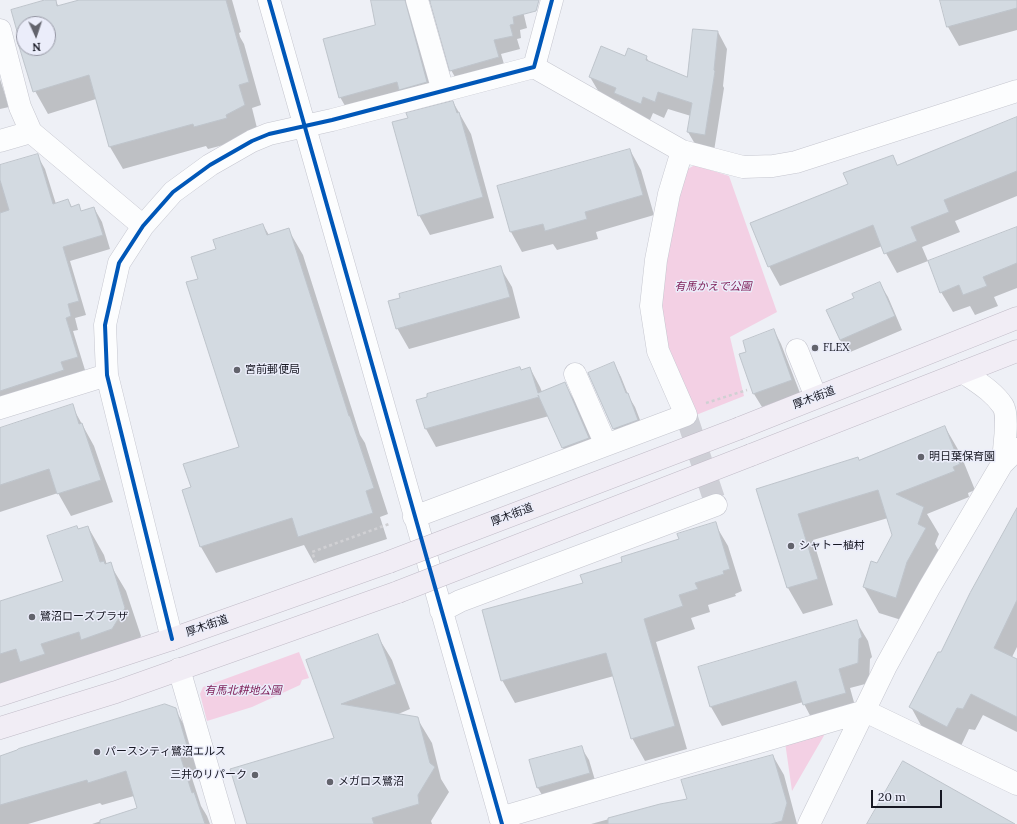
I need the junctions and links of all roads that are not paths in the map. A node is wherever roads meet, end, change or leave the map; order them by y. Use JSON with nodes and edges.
{"nodes":[{"id":1,"x":269,"y":0,"type":"edge"},
{"id":2,"x":417,"y":0,"type":"edge"},
{"id":3,"x":552,"y":0,"type":"edge"},
{"id":4,"x":0,"y":30,"type":"edge"},
{"id":5,"x":534,"y":67,"type":"junction"},
{"id":6,"x":443,"y":91,"type":"junction"},
{"id":7,"x":1017,"y":91,"type":"edge"},
{"id":8,"x":304,"y":126,"type":"junction"},
{"id":9,"x":31,"y":132,"type":"junction"},
{"id":10,"x":0,"y":141,"type":"edge"},
{"id":11,"x":682,"y":151,"type":"junction"},
{"id":12,"x":144,"y":226,"type":"junction"},
{"id":13,"x":1017,"y":318,"type":"edge"},
{"id":14,"x":797,"y":350,"type":"dead end"},
{"id":15,"x":1017,"y":350,"type":"edge"},
{"id":16,"x":963,"y":372,"type":"junction"},
{"id":17,"x":575,"y":374,"type":"dead end"},
{"id":18,"x":107,"y":375,"type":"junction"},
{"id":19,"x":816,"y":397,"type":"junction"},
{"id":20,"x":0,"y":408,"type":"edge"},
{"id":21,"x":606,"y":445,"type":"junction"},
{"id":22,"x":1017,"y":449,"type":"edge"},
{"id":23,"x":1002,"y":464,"type":"junction"},
{"id":24,"x":716,"y":505,"type":"dead end"},
{"id":25,"x":414,"y":517,"type":"junction"},
{"id":26,"x":441,"y":611,"type":"junction"},
{"id":27,"x":172,"y":639,"type":"junction"},
{"id":28,"x":179,"y":669,"type":"junction"},
{"id":29,"x":0,"y":695,"type":"edge"},
{"id":30,"x":865,"y":711,"type":"junction"},
{"id":31,"x":0,"y":728,"type":"edge"},
{"id":32,"x":1017,"y":784,"type":"edge"},
{"id":33,"x":501,"y":821,"type":"edge"},
{"id":34,"x":224,"y":824,"type":"edge"},
{"id":35,"x":809,"y":824,"type":"edge"}],
"edges":[{"from":1,"to":8,"type":"street"},
{"from":2,"to":6,"type":"street"},
{"from":3,"to":5,"type":"street"},
{"from":4,"to":9,"type":"street"},
{"from":5,"to":6,"type":"street"},
{"from":5,"to":11,"type":"street"},
{"from":6,"to":8,"type":"street"},
{"from":7,"to":11,"type":"street"},
{"from":8,"to":12,"type":"street"},
{"from":8,"to":25,"type":"street"},
{"from":9,"to":10,"type":"street"},
{"from":9,"to":12,"type":"street"},
{"from":11,"to":21,"type":"street"},
{"from":12,"to":18,"type":"street"},
{"from":13,"to":19,"type":"highway","name":"厚木街道"},
{"from":14,"to":19,"type":"street"},
{"from":15,"to":16,"type":"highway"},
{"from":16,"to":23,"type":"street"},
{"from":16,"to":28,"type":"highway","bridge":true},
{"from":17,"to":21,"type":"street"},
{"from":18,"to":20,"type":"street"},
{"from":18,"to":27,"type":"street"},
{"from":19,"to":27,"type":"highway","name":"厚木街道","bridge":true},
{"from":21,"to":25,"type":"street"},
{"from":22,"to":23,"type":"street"},
{"from":23,"to":30,"type":"street"},
{"from":24,"to":26,"type":"street"},
{"from":25,"to":26,"type":"street"},
{"from":26,"to":33,"type":"street"},
{"from":27,"to":29,"type":"highway","name":"厚木街道"},
{"from":28,"to":31,"type":"highway"},
{"from":28,"to":34,"type":"street"},
{"from":30,"to":32,"type":"street"},
{"from":30,"to":33,"type":"street"},
{"from":30,"to":35,"type":"street"}]}
